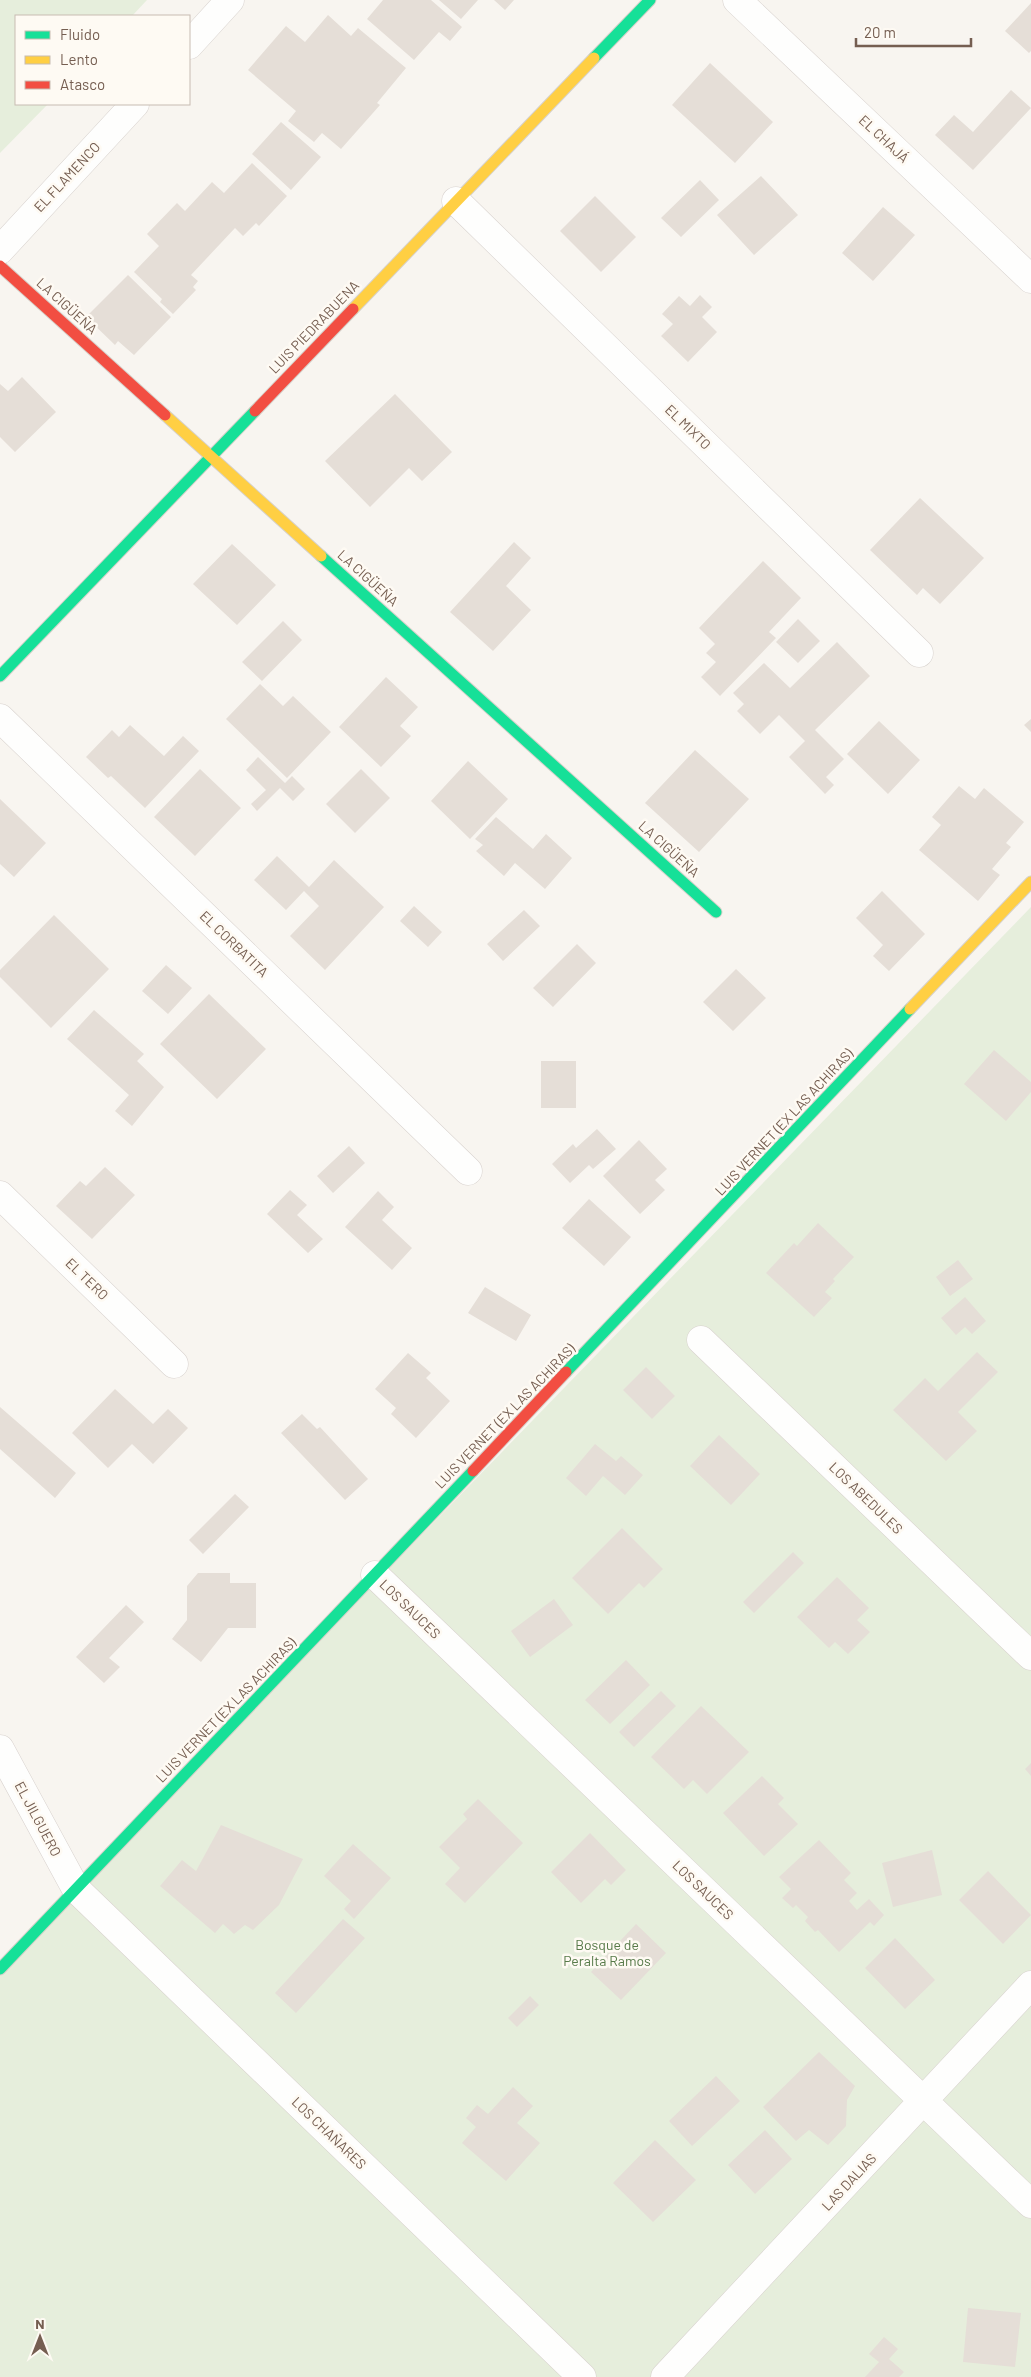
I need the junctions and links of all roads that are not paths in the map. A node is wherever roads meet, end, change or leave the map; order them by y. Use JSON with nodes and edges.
{"nodes":[{"id":1,"x":230,"y":0,"type":"edge"},
{"id":2,"x":650,"y":0,"type":"edge"},
{"id":3,"x":737,"y":0,"type":"edge"},
{"id":4,"x":190,"y":44,"type":"edge"},
{"id":5,"x":133,"y":105,"type":"edge"},
{"id":6,"x":456,"y":201,"type":"junction"},
{"id":7,"x":0,"y":250,"type":"edge"},
{"id":8,"x":0,"y":266,"type":"edge"},
{"id":9,"x":1031,"y":278,"type":"edge"},
{"id":10,"x":211,"y":456,"type":"junction"},
{"id":11,"x":919,"y":653,"type":"dead end"},
{"id":12,"x":0,"y":676,"type":"edge"},
{"id":13,"x":0,"y":718,"type":"edge"},
{"id":14,"x":1031,"y":882,"type":"edge"},
{"id":15,"x":716,"y":912,"type":"dead end"},
{"id":16,"x":468,"y":1170,"type":"dead end"},
{"id":17,"x":0,"y":1195,"type":"edge"},
{"id":18,"x":701,"y":1340,"type":"dead end"},
{"id":19,"x":174,"y":1364,"type":"dead end"},
{"id":20,"x":375,"y":1575,"type":"junction"},
{"id":21,"x":1031,"y":1656,"type":"edge"},
{"id":22,"x":0,"y":1748,"type":"edge"},
{"id":23,"x":76,"y":1889,"type":"junction"},
{"id":24,"x":0,"y":1969,"type":"edge"},
{"id":25,"x":1031,"y":1985,"type":"edge"},
{"id":26,"x":924,"y":2102,"type":"junction"},
{"id":27,"x":1031,"y":2204,"type":"edge"},
{"id":28,"x":582,"y":2377,"type":"edge"},
{"id":29,"x":665,"y":2377,"type":"edge"}],
"edges":[{"from":1,"to":4,"type":"street"},
{"from":2,"to":6,"type":"street","name":"LUIS PIEDRABUENA"},
{"from":3,"to":9,"type":"street","name":"EL CHAJÁ"},
{"from":5,"to":7,"type":"street","name":"EL FLAMENCO"},
{"from":6,"to":10,"type":"street","name":"LUIS PIEDRABUENA"},
{"from":6,"to":11,"type":"street","name":"EL MIXTO"},
{"from":8,"to":10,"type":"street","name":"LA CIGÜEÑA"},
{"from":10,"to":12,"type":"street","name":"LUIS PIEDRABUENA"},
{"from":10,"to":15,"type":"street","name":"LA CIGÜEÑA"},
{"from":13,"to":16,"type":"street","name":"EL CORBATITA"},
{"from":14,"to":20,"type":"street","name":"LUIS VERNET (EX LAS ACHIRAS)"},
{"from":17,"to":19,"type":"street","name":"EL TERO"},
{"from":18,"to":21,"type":"street","name":"LOS ABEDULES"},
{"from":20,"to":23,"type":"street","name":"LUIS VERNET (EX LAS ACHIRAS)"},
{"from":20,"to":26,"type":"street","name":"LOS SAUCES"},
{"from":22,"to":23,"type":"street","name":"EL JILGUERO"},
{"from":23,"to":24,"type":"street","name":"LUIS VERNET (EX LAS ACHIRAS)"},
{"from":23,"to":28,"type":"street","name":"LOS CHAÑARES"},
{"from":25,"to":26,"type":"street","name":"LAS DALIAS"},
{"from":26,"to":27,"type":"street","name":"LOS SAUCES"},
{"from":26,"to":29,"type":"street","name":"LAS DALIAS"}]}
